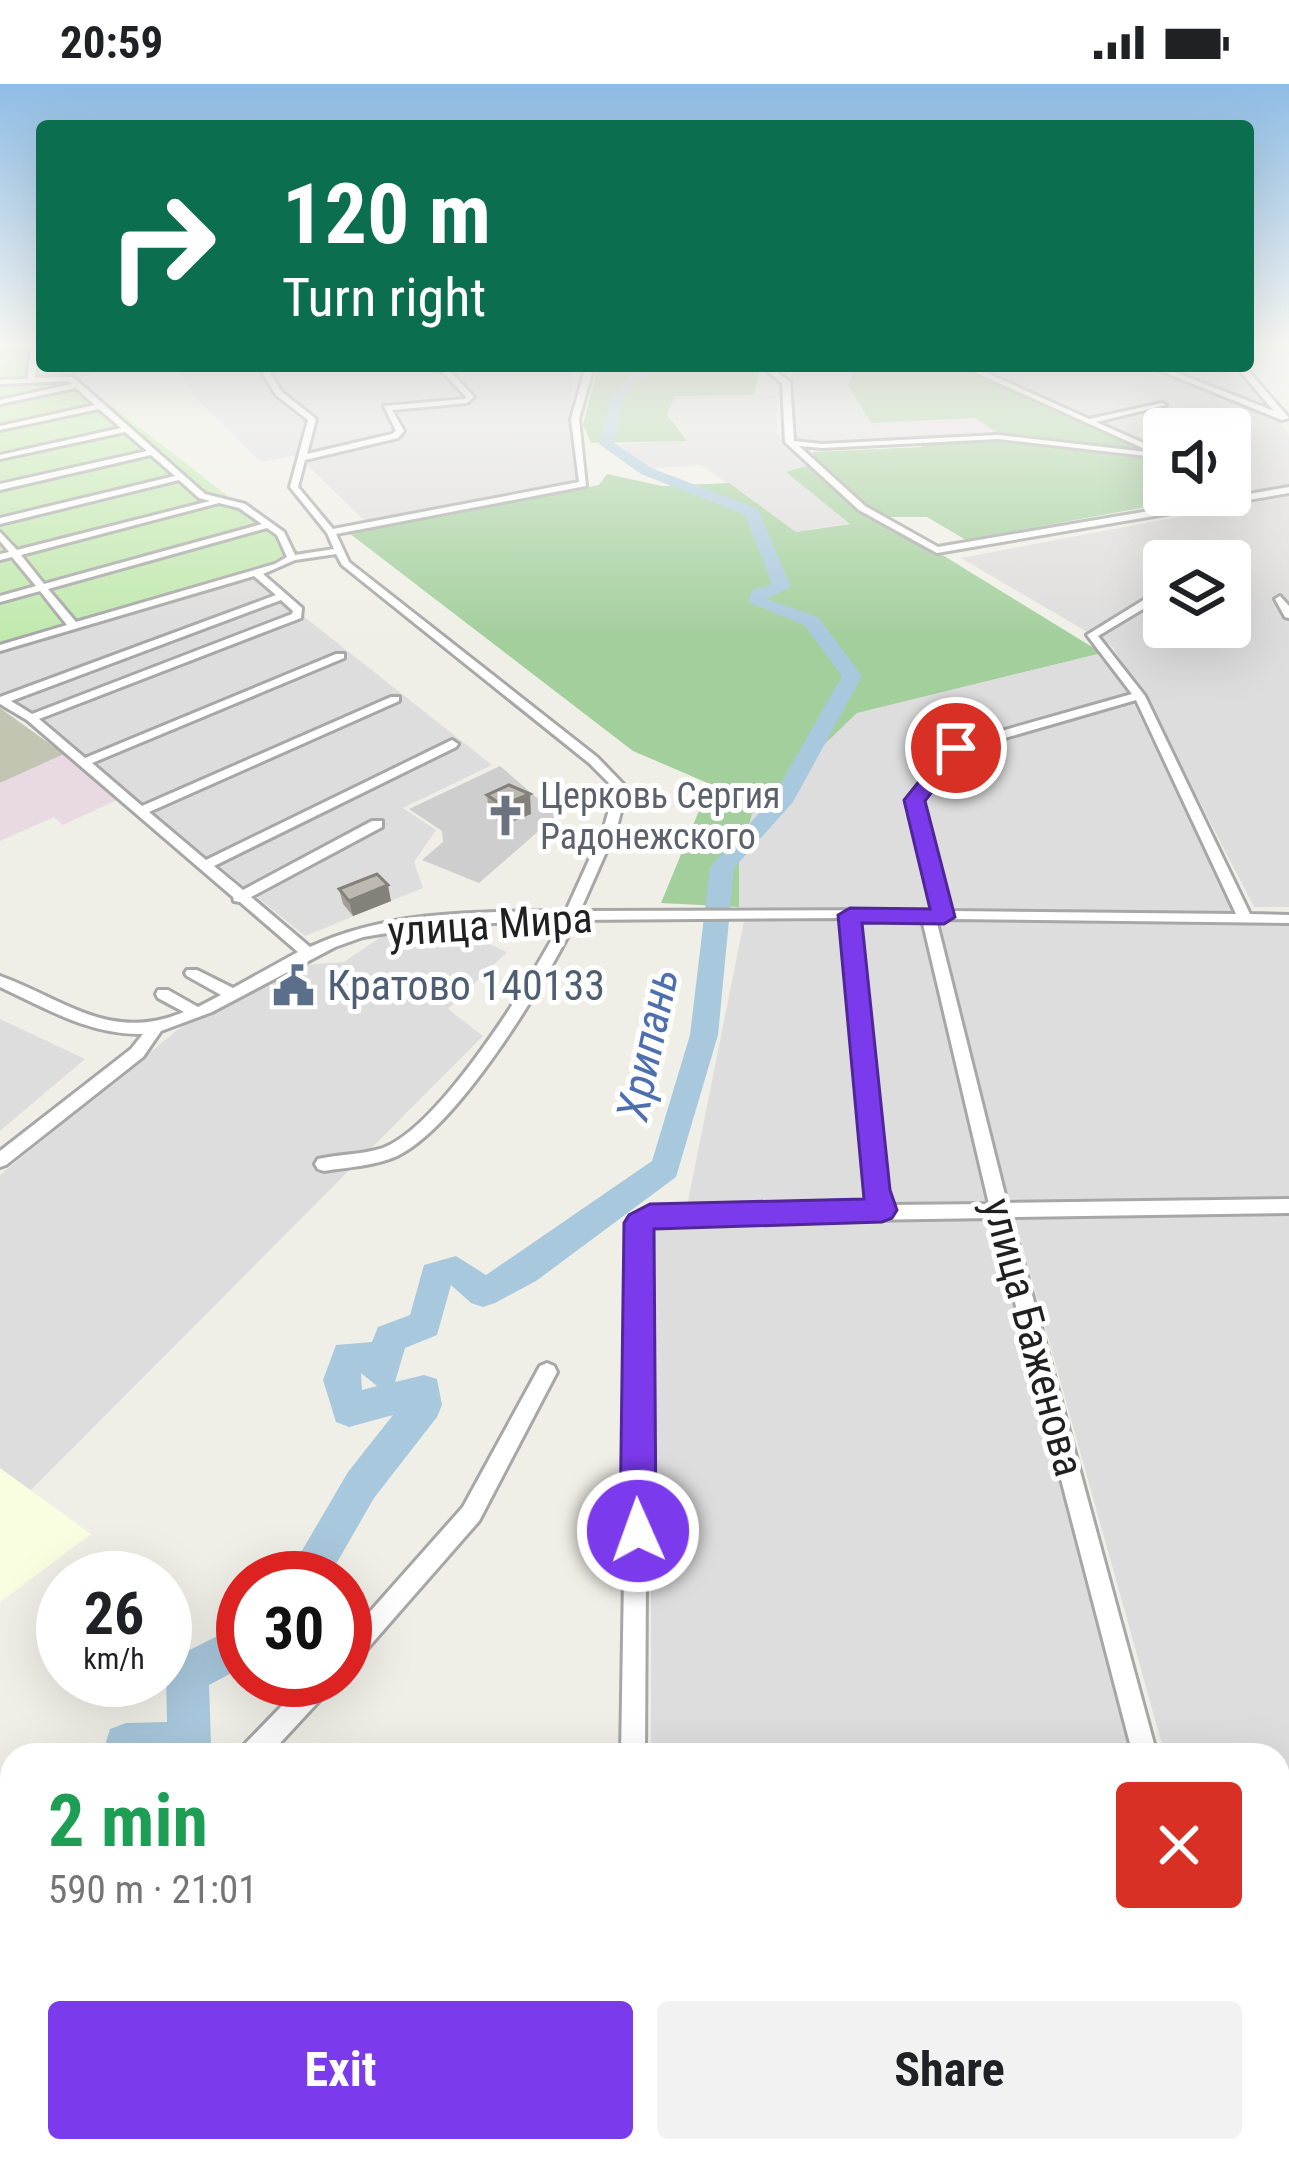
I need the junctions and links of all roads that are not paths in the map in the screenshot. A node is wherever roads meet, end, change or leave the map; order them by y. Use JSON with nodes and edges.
{"nodes":[{"id":1,"x":63,"y":443,"type":"edge"},
{"id":2,"x":138,"y":443,"type":"edge"},
{"id":3,"x":306,"y":443,"type":"edge"},
{"id":4,"x":365,"y":443,"type":"edge"},
{"id":5,"x":578,"y":443,"type":"edge"},
{"id":6,"x":795,"y":443,"type":"joint"},
{"id":7,"x":880,"y":443,"type":"edge"},
{"id":8,"x":1051,"y":443,"type":"edge"},
{"id":9,"x":149,"y":452,"type":"junction"},
{"id":10,"x":1143,"y":454,"type":"edge"},
{"id":11,"x":0,"y":457,"type":"edge"},
{"id":12,"x":302,"y":458,"type":"junction"},
{"id":13,"x":179,"y":478,"type":"junction"},
{"id":14,"x":0,"y":487,"type":"edge"},
{"id":15,"x":1289,"y":490,"type":"edge"},
{"id":16,"x":1251,"y":491,"type":"edge"},
{"id":17,"x":1260,"y":495,"type":"junction"},
{"id":18,"x":222,"y":501,"type":"junction"},
{"id":19,"x":0,"y":520,"type":"edge"},
{"id":20,"x":266,"y":526,"type":"junction"},
{"id":21,"x":332,"y":532,"type":"junction"},
{"id":22,"x":0,"y":535,"type":"edge"},
{"id":23,"x":340,"y":550,"type":"junction"},
{"id":24,"x":15,"y":553,"type":"junction"},
{"id":25,"x":0,"y":557,"type":"edge"},
{"id":26,"x":292,"y":558,"type":"junction"},
{"id":27,"x":255,"y":572,"type":"junction"},
{"id":28,"x":43,"y":587,"type":"junction"},
{"id":29,"x":283,"y":596,"type":"junction"},
{"id":30,"x":0,"y":599,"type":"edge"},
{"id":31,"x":1280,"y":599,"type":"dead end"},
{"id":32,"x":1143,"y":605,"type":"edge"},
{"id":33,"x":1288,"y":613,"type":"edge"},
{"id":34,"x":73,"y":626,"type":"junction"},
{"id":35,"x":0,"y":648,"type":"edge"},
{"id":36,"x":340,"y":656,"type":"dead end"},
{"id":37,"x":1139,"y":696,"type":"junction"},
{"id":38,"x":395,"y":699,"type":"dead end"},
{"id":39,"x":2,"y":700,"type":"edge"},
{"id":40,"x":31,"y":718,"type":"junction"},
{"id":41,"x":452,"y":744,"type":"dead end"},
{"id":42,"x":82,"y":763,"type":"junction"},
{"id":43,"x":140,"y":811,"type":"junction"},
{"id":44,"x":376,"y":824,"type":"dead end"},
{"id":45,"x":206,"y":865,"type":"junction"},
{"id":46,"x":239,"y":898,"type":"junction"},
{"id":47,"x":850,"y":915,"type":"junction"},
{"id":48,"x":568,"y":917,"type":"junction"},
{"id":49,"x":936,"y":917,"type":"junction"},
{"id":50,"x":1245,"y":919,"type":"junction"},
{"id":51,"x":1289,"y":919,"type":"edge"},
{"id":52,"x":307,"y":952,"type":"junction"},
{"id":53,"x":192,"y":973,"type":"dead end"},
{"id":54,"x":0,"y":981,"type":"edge"},
{"id":55,"x":163,"y":994,"type":"dead end"},
{"id":56,"x":232,"y":994,"type":"junction"},
{"id":57,"x":197,"y":1013,"type":"junction"},
{"id":58,"x":154,"y":1030,"type":"junction"},
{"id":59,"x":0,"y":1160,"type":"edge"},
{"id":60,"x":324,"y":1164,"type":"dead end"},
{"id":61,"x":1289,"y":1207,"type":"edge"},
{"id":62,"x":999,"y":1208,"type":"junction"},
{"id":63,"x":882,"y":1210,"type":"junction"},
{"id":64,"x":548,"y":1372,"type":"dead end"},
{"id":65,"x":372,"y":1626,"type":"edge"},
{"id":66,"x":297,"y":1707,"type":"edge"},
{"id":67,"x":263,"y":1743,"type":"edge"},
{"id":68,"x":633,"y":1743,"type":"edge"},
{"id":69,"x":1142,"y":1743,"type":"edge"}],
"edges":[{"from":1,"to":11,"type":"street"},
{"from":2,"to":9,"type":"street"},
{"from":3,"to":12,"type":"street"},
{"from":4,"to":12,"type":"street"},
{"from":5,"to":21,"type":"street"},
{"from":6,"to":7,"type":"street"},
{"from":6,"to":17,"type":"street"},
{"from":8,"to":10,"type":"street"},
{"from":9,"to":13,"type":"street"},
{"from":9,"to":14,"type":"street"},
{"from":12,"to":21,"type":"street"},
{"from":13,"to":18,"type":"street"},
{"from":13,"to":19,"type":"street"},
{"from":15,"to":17,"type":"street"},
{"from":16,"to":17,"type":"street"},
{"from":18,"to":20,"type":"street"},
{"from":18,"to":24,"type":"street"},
{"from":20,"to":26,"type":"street"},
{"from":20,"to":28,"type":"street"},
{"from":21,"to":23,"type":"street"},
{"from":22,"to":24,"type":"street"},
{"from":23,"to":26,"type":"street"},
{"from":23,"to":48,"type":"street"},
{"from":24,"to":25,"type":"street"},
{"from":24,"to":28,"type":"street"},
{"from":26,"to":27,"type":"street"},
{"from":27,"to":29,"type":"street"},
{"from":27,"to":34,"type":"street"},
{"from":28,"to":30,"type":"street"},
{"from":28,"to":34,"type":"street"},
{"from":29,"to":39,"type":"street"},
{"from":29,"to":40,"type":"street"},
{"from":31,"to":33,"type":"street"},
{"from":32,"to":37,"type":"street"},
{"from":34,"to":35,"type":"street"},
{"from":36,"to":42,"type":"street"},
{"from":37,"to":49,"type":"street","name":"улица Баженова"},
{"from":37,"to":50,"type":"street"},
{"from":38,"to":43,"type":"street"},
{"from":39,"to":40,"type":"street"},
{"from":40,"to":42,"type":"street"},
{"from":41,"to":45,"type":"street"},
{"from":42,"to":43,"type":"street"},
{"from":43,"to":45,"type":"street"},
{"from":44,"to":46,"type":"street"},
{"from":45,"to":46,"type":"street"},
{"from":46,"to":52,"type":"street"},
{"from":47,"to":48,"type":"street","name":"улица Мира"},
{"from":47,"to":49,"type":"street","name":"улица Мира"},
{"from":47,"to":63,"type":"street"},
{"from":48,"to":52,"type":"street","name":"улица Мира"},
{"from":48,"to":60,"type":"street"},
{"from":49,"to":50,"type":"street","name":"улица Мира"},
{"from":49,"to":62,"type":"street","name":"улица Баженова"},
{"from":50,"to":51,"type":"street","name":"улица Мира"},
{"from":52,"to":56,"type":"street","name":"улица Мира"},
{"from":53,"to":56,"type":"street"},
{"from":54,"to":58,"type":"street","name":"улица Мира"},
{"from":55,"to":57,"type":"street"},
{"from":56,"to":57,"type":"street","name":"улица Мира"},
{"from":57,"to":58,"type":"street","name":"улица Мира"},
{"from":58,"to":59,"type":"street","name":"улица Мира"},
{"from":61,"to":62,"type":"street"},
{"from":62,"to":63,"type":"street"},
{"from":62,"to":69,"type":"street","name":"улица Баженова"},
{"from":63,"to":68,"type":"street"},
{"from":64,"to":65,"type":"street"},
{"from":66,"to":67,"type":"street"}]}
